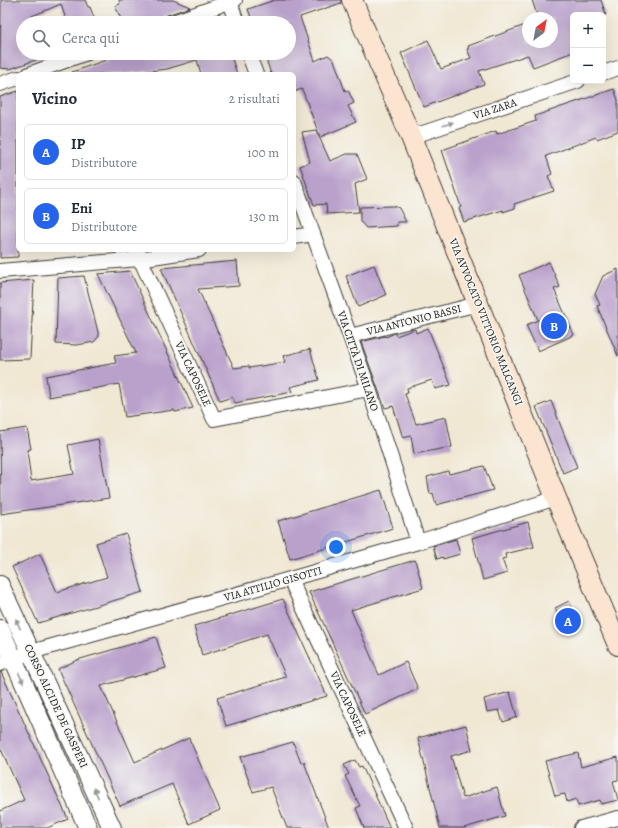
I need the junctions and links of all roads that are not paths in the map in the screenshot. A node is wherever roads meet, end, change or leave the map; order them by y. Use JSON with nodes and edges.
{"nodes":[{"id":1,"x":352,"y":0,"type":"edge"},
{"id":2,"x":232,"y":1,"type":"edge"},
{"id":3,"x":190,"y":16,"type":"edge"},
{"id":4,"x":235,"y":16,"type":"edge"},
{"id":5,"x":77,"y":60,"type":"edge"},
{"id":6,"x":251,"y":60,"type":"edge"},
{"id":7,"x":65,"y":68,"type":"edge"},
{"id":8,"x":618,"y":68,"type":"edge"},
{"id":9,"x":41,"y":72,"type":"edge"},
{"id":10,"x":255,"y":72,"type":"edge"},
{"id":11,"x":606,"y":72,"type":"edge"},
{"id":12,"x":16,"y":79,"type":"edge"},
{"id":13,"x":0,"y":84,"type":"edge"},
{"id":14,"x":570,"y":84,"type":"edge"},
{"id":15,"x":411,"y":137,"type":"junction"},
{"id":16,"x":296,"y":187,"type":"edge"},
{"id":17,"x":313,"y":234,"type":"junction"},
{"id":18,"x":296,"y":237,"type":"edge"},
{"id":19,"x":168,"y":252,"type":"edge"},
{"id":20,"x":137,"y":254,"type":"edge"},
{"id":21,"x":0,"y":271,"type":"edge"},
{"id":22,"x":478,"y":304,"type":"junction"},
{"id":23,"x":350,"y":336,"type":"junction"},
{"id":24,"x":369,"y":389,"type":"junction"},
{"id":25,"x":556,"y":498,"type":"junction"},
{"id":26,"x":418,"y":542,"type":"junction"},
{"id":27,"x":290,"y":579,"type":"junction"},
{"id":28,"x":0,"y":585,"type":"edge"},
{"id":29,"x":0,"y":629,"type":"edge"},
{"id":30,"x":618,"y":645,"type":"edge"},
{"id":31,"x":31,"y":652,"type":"junction"},
{"id":32,"x":6,"y":661,"type":"edge"},
{"id":33,"x":618,"y":818,"type":"edge"},
{"id":34,"x":88,"y":828,"type":"edge"},
{"id":35,"x":112,"y":828,"type":"edge"},
{"id":36,"x":406,"y":828,"type":"edge"},
{"id":37,"x":581,"y":828,"type":"edge"}],
"edges":[{"from":1,"to":15,"type":"main road","name":"VIA AVVOCATO VITTORIO MALCANGI"},
{"from":2,"to":3,"type":"street"},
{"from":2,"to":4,"type":"street"},
{"from":5,"to":7,"type":"street"},
{"from":6,"to":10,"type":"street"},
{"from":7,"to":9,"type":"street"},
{"from":8,"to":11,"type":"street"},
{"from":12,"to":13,"type":"street"},
{"from":15,"to":14,"type":"street","name":"VIA ZARA","one_way":true},
{"from":15,"to":22,"type":"main road","name":"VIA AVVOCATO VITTORIO MALCANGI"},
{"from":16,"to":17,"type":"street","name":"VIA CITTÀ DI MILANO"},
{"from":17,"to":18,"type":"street"},
{"from":17,"to":23,"type":"street","name":"VIA CITTÀ DI MILANO"},
{"from":19,"to":20,"type":"street"},
{"from":20,"to":21,"type":"street"},
{"from":20,"to":24,"type":"street","name":"VIA CAPOSELE"},
{"from":22,"to":23,"type":"street","name":"VIA ANTONIO BASSI"},
{"from":22,"to":25,"type":"main road","name":"VIA AVVOCATO VITTORIO MALCANGI"},
{"from":23,"to":24,"type":"street","name":"VIA CITTÀ DI MILANO"},
{"from":24,"to":26,"type":"street","name":"VIA CITTÀ DI MILANO"},
{"from":25,"to":26,"type":"street","name":"VIA ATTILIO GISOTTI"},
{"from":25,"to":30,"type":"main road","name":"VIA AVVOCATO VITTORIO MALCANGI"},
{"from":26,"to":27,"type":"street","name":"VIA ATTILIO GISOTTI"},
{"from":27,"to":31,"type":"street","name":"VIA ATTILIO GISOTTI"},
{"from":27,"to":36,"type":"street","name":"VIA CAPOSELE"},
{"from":31,"to":28,"type":"street","name":"CORSO ALCIDE DE GASPERI","one_way":true},
{"from":29,"to":32,"type":"street","name":"CORSO ALCIDE DE GASPERI"},
{"from":31,"to":32,"type":"street","name":"VIA ATTILIO GISOTTI"},
{"from":35,"to":31,"type":"street","name":"CORSO ALCIDE DE GASPERI","one_way":true},
{"from":32,"to":34,"type":"street","name":"CORSO ALCIDE DE GASPERI","one_way":true},
{"from":33,"to":37,"type":"street"}]}
